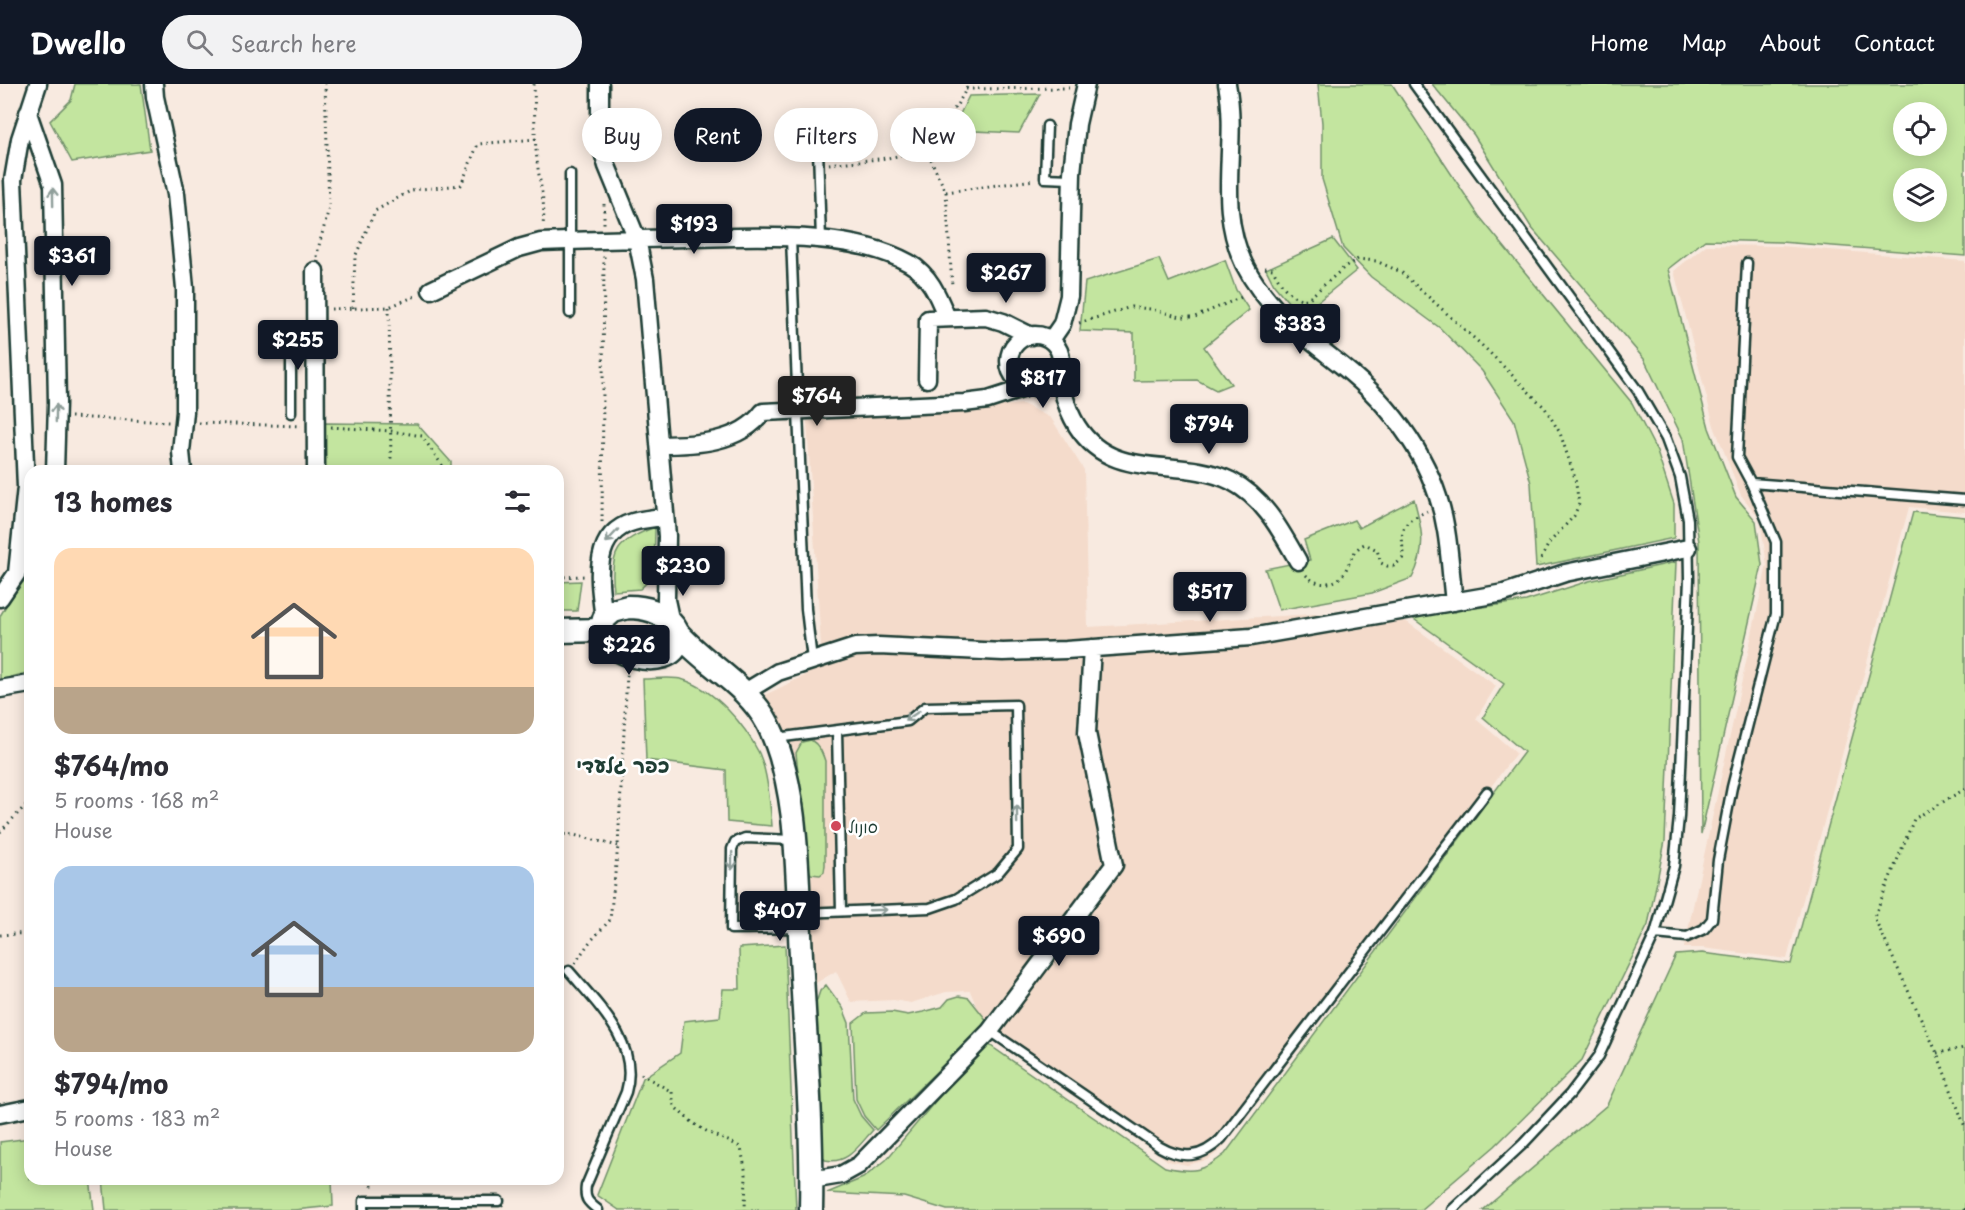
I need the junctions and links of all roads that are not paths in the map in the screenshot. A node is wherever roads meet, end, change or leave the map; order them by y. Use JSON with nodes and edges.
{"nodes":[{"id":1,"x":38,"y":84,"type":"edge"},
{"id":2,"x":154,"y":84,"type":"edge"},
{"id":3,"x":600,"y":84,"type":"edge"},
{"id":4,"x":1227,"y":84,"type":"edge"},
{"id":5,"x":1414,"y":84,"type":"edge"},
{"id":6,"x":1086,"y":86,"type":"edge"},
{"id":7,"x":28,"y":113,"type":"junction"},
{"id":8,"x":1047,"y":126,"type":"dead end"},
{"id":9,"x":819,"y":162,"type":"edge"},
{"id":10,"x":570,"y":174,"type":"dead end"},
{"id":11,"x":1071,"y":179,"type":"junction"},
{"id":12,"x":791,"y":238,"type":"junction"},
{"id":13,"x":637,"y":239,"type":"junction"},
{"id":14,"x":821,"y":240,"type":"junction"},
{"id":15,"x":570,"y":241,"type":"junction"},
{"id":16,"x":1747,"y":263,"type":"dead end"},
{"id":17,"x":315,"y":271,"type":"road end"},
{"id":18,"x":431,"y":290,"type":"road end"},
{"id":19,"x":570,"y":313,"type":"dead end"},
{"id":20,"x":972,"y":317,"type":"junction"},
{"id":21,"x":951,"y":318,"type":"junction"},
{"id":22,"x":315,"y":328,"type":"junction"},
{"id":23,"x":1055,"y":334,"type":"junction"},
{"id":24,"x":1031,"y":336,"type":"junction"},
{"id":25,"x":1010,"y":359,"type":"junction"},
{"id":26,"x":1061,"y":365,"type":"junction"},
{"id":27,"x":927,"y":379,"type":"dead end"},
{"id":28,"x":1033,"y":386,"type":"junction"},
{"id":29,"x":981,"y":401,"type":"junction"},
{"id":30,"x":1067,"y":407,"type":"junction"},
{"id":31,"x":797,"y":411,"type":"junction"},
{"id":32,"x":291,"y":413,"type":"dead end"},
{"id":33,"x":659,"y":445,"type":"junction"},
{"id":34,"x":25,"y":465,"type":"edge"},
{"id":35,"x":56,"y":465,"type":"edge"},
{"id":36,"x":182,"y":465,"type":"edge"},
{"id":37,"x":316,"y":465,"type":"edge"},
{"id":38,"x":1751,"y":483,"type":"junction"},
{"id":39,"x":1965,"y":500,"type":"edge"},
{"id":40,"x":665,"y":517,"type":"junction"},
{"id":41,"x":24,"y":541,"type":"edge"},
{"id":42,"x":1688,"y":548,"type":"junction"},
{"id":43,"x":1298,"y":561,"type":"road end"},
{"id":44,"x":23,"y":568,"type":"edge"},
{"id":45,"x":666,"y":576,"type":"junction"},
{"id":46,"x":0,"y":598,"type":"edge"},
{"id":47,"x":1454,"y":602,"type":"junction"},
{"id":48,"x":634,"y":607,"type":"junction"},
{"id":49,"x":603,"y":625,"type":"junction"},
{"id":50,"x":674,"y":627,"type":"junction"},
{"id":51,"x":564,"y":630,"type":"edge"},
{"id":52,"x":1092,"y":648,"type":"junction"},
{"id":53,"x":637,"y":656,"type":"junction"},
{"id":54,"x":812,"y":660,"type":"junction"},
{"id":55,"x":725,"y":675,"type":"junction"},
{"id":56,"x":24,"y":685,"type":"edge"},
{"id":57,"x":0,"y":689,"type":"edge"},
{"id":58,"x":745,"y":692,"type":"junction"},
{"id":59,"x":837,"y":731,"type":"junction"},
{"id":60,"x":775,"y":739,"type":"junction"},
{"id":61,"x":1487,"y":792,"type":"dead end"},
{"id":62,"x":794,"y":840,"type":"junction"},
{"id":63,"x":841,"y":911,"type":"junction"},
{"id":64,"x":799,"y":920,"type":"junction"},
{"id":65,"x":1655,"y":934,"type":"junction"},
{"id":66,"x":569,"y":971,"type":"road end"},
{"id":67,"x":990,"y":1031,"type":"junction"},
{"id":68,"x":24,"y":1109,"type":"edge"},
{"id":69,"x":0,"y":1114,"type":"edge"},
{"id":70,"x":811,"y":1180,"type":"junction"},
{"id":71,"x":499,"y":1201,"type":"dead end"},
{"id":72,"x":364,"y":1210,"type":"edge"},
{"id":73,"x":598,"y":1210,"type":"edge"},
{"id":74,"x":811,"y":1210,"type":"edge"},
{"id":75,"x":1452,"y":1210,"type":"edge"}],
"edges":[{"from":1,"to":7,"type":"street"},
{"from":2,"to":36,"type":"street"},
{"from":3,"to":13,"type":"street"},
{"from":4,"to":47,"type":"street"},
{"from":5,"to":42,"type":"lane"},
{"from":6,"to":11,"type":"street"},
{"from":7,"to":34,"type":"street"},
{"from":35,"to":7,"type":"street","one_way":true},
{"from":8,"to":11,"type":"lane"},
{"from":9,"to":14,"type":"lane"},
{"from":10,"to":15,"type":"lane"},
{"from":11,"to":23,"type":"street"},
{"from":12,"to":13,"type":"street"},
{"from":12,"to":14,"type":"street"},
{"from":12,"to":31,"type":"lane"},
{"from":13,"to":15,"type":"street"},
{"from":13,"to":33,"type":"street"},
{"from":14,"to":21,"type":"street"},
{"from":15,"to":18,"type":"street"},
{"from":15,"to":19,"type":"lane"},
{"from":16,"to":38,"type":"lane"},
{"from":17,"to":22,"type":"street"},
{"from":20,"to":21,"type":"street"},
{"from":20,"to":24,"type":"street"},
{"from":20,"to":25,"type":"street"},
{"from":21,"to":27,"type":"street"},
{"from":22,"to":32,"type":"lane"},
{"from":22,"to":37,"type":"street"},
{"from":23,"to":24,"type":"street"},
{"from":23,"to":26,"type":"street"},
{"from":24,"to":25,"type":"street"},
{"from":25,"to":28,"type":"street"},
{"from":25,"to":29,"type":"street"},
{"from":26,"to":28,"type":"street"},
{"from":26,"to":30,"type":"street"},
{"from":28,"to":29,"type":"street"},
{"from":28,"to":30,"type":"street"},
{"from":29,"to":31,"type":"street"},
{"from":30,"to":43,"type":"street"},
{"from":31,"to":33,"type":"street"},
{"from":31,"to":54,"type":"lane"},
{"from":33,"to":40,"type":"street"},
{"from":38,"to":39,"type":"lane"},
{"from":38,"to":65,"type":"lane"},
{"from":40,"to":45,"type":"street"},
{"from":40,"to":49,"type":"street","one_way":true},
{"from":41,"to":44,"type":"street"},
{"from":42,"to":47,"type":"street"},
{"from":42,"to":65,"type":"lane"},
{"from":44,"to":46,"type":"street"},
{"from":45,"to":48,"type":"street"},
{"from":45,"to":50,"type":"street"},
{"from":47,"to":52,"type":"street"},
{"from":48,"to":49,"type":"street"},
{"from":48,"to":50,"type":"street"},
{"from":49,"to":51,"type":"street"},
{"from":49,"to":53,"type":"street"},
{"from":50,"to":53,"type":"street"},
{"from":50,"to":55,"type":"street"},
{"from":52,"to":54,"type":"street"},
{"from":52,"to":67,"type":"street"},
{"from":53,"to":55,"type":"street"},
{"from":54,"to":58,"type":"street"},
{"from":55,"to":58,"type":"street"},
{"from":56,"to":57,"type":"street"},
{"from":58,"to":60,"type":"street"},
{"from":59,"to":60,"type":"lane"},
{"from":59,"to":63,"type":"lane"},
{"from":63,"to":59,"type":"lane","one_way":true},
{"from":60,"to":62,"type":"street"},
{"from":61,"to":67,"type":"lane"},
{"from":62,"to":64,"type":"street"},
{"from":62,"to":64,"type":"lane","one_way":true},
{"from":63,"to":64,"type":"lane"},
{"from":64,"to":70,"type":"street"},
{"from":65,"to":75,"type":"lane"},
{"from":66,"to":73,"type":"lane"},
{"from":67,"to":70,"type":"street"},
{"from":68,"to":69,"type":"street"},
{"from":70,"to":74,"type":"street"},
{"from":71,"to":72,"type":"lane"}]}
